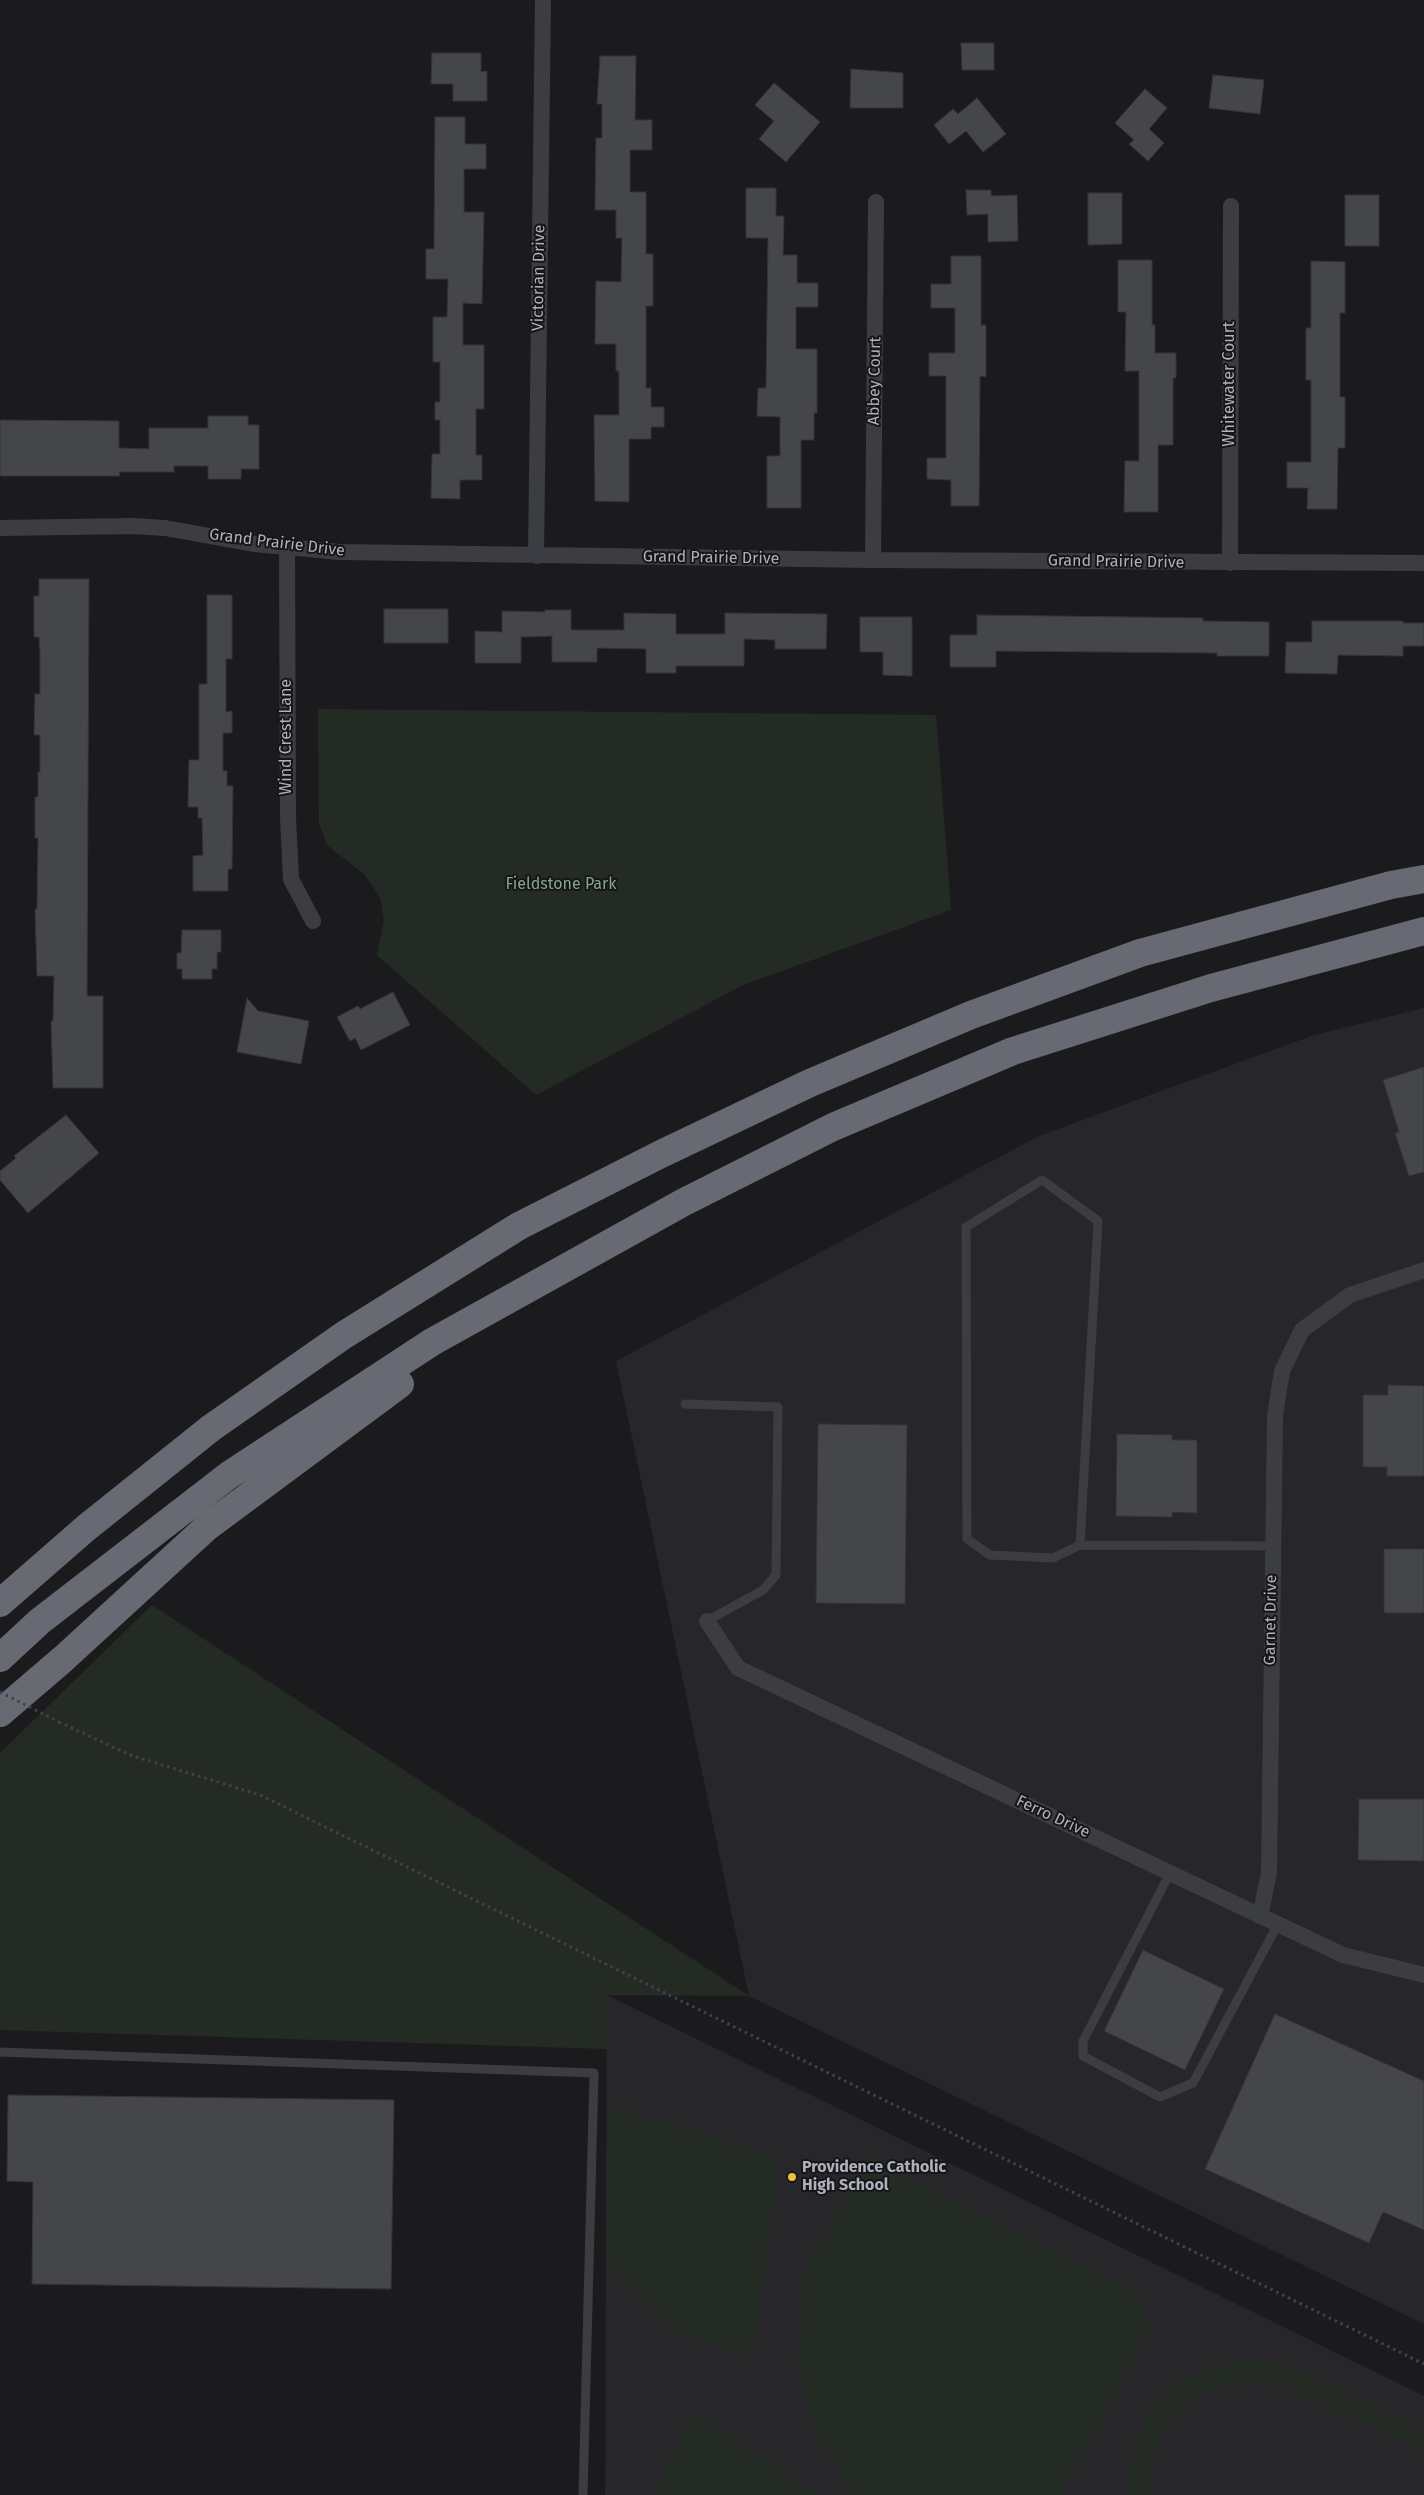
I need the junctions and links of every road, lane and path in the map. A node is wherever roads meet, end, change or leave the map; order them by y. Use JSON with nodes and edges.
{"nodes":[{"id":1,"x":542,"y":0,"type":"edge"},
{"id":2,"x":876,"y":202,"type":"dead end"},
{"id":3,"x":1231,"y":206,"type":"dead end"},
{"id":4,"x":0,"y":528,"type":"edge"},
{"id":5,"x":287,"y":548,"type":"junction"},
{"id":6,"x":536,"y":556,"type":"junction"},
{"id":7,"x":873,"y":560,"type":"junction"},
{"id":8,"x":1230,"y":563,"type":"junction"},
{"id":9,"x":1424,"y":563,"type":"edge"},
{"id":10,"x":1424,"y":879,"type":"edge"},
{"id":11,"x":313,"y":921,"type":"dead end"},
{"id":12,"x":1424,"y":930,"type":"edge"},
{"id":13,"x":1424,"y":1270,"type":"edge"},
{"id":14,"x":534,"y":1285,"type":"junction"},
{"id":15,"x":685,"y":1404,"type":"dead end"},
{"id":16,"x":86,"y":1528,"type":"junction"},
{"id":17,"x":1080,"y":1545,"type":"junction"},
{"id":18,"x":1272,"y":1546,"type":"junction"},
{"id":19,"x":0,"y":1581,"type":"edge"},
{"id":20,"x":0,"y":1603,"type":"edge"},
{"id":21,"x":707,"y":1621,"type":"joint"},
{"id":22,"x":0,"y":1658,"type":"edge"},
{"id":23,"x":0,"y":1692,"type":"edge"},
{"id":24,"x":0,"y":1713,"type":"edge"},
{"id":25,"x":1170,"y":1873,"type":"junction"},
{"id":26,"x":1260,"y":1916,"type":"junction"},
{"id":27,"x":1278,"y":1924,"type":"junction"},
{"id":28,"x":1424,"y":1975,"type":"edge"},
{"id":29,"x":0,"y":2052,"type":"edge"},
{"id":30,"x":1424,"y":2364,"type":"edge"},
{"id":31,"x":583,"y":2495,"type":"edge"}],
"edges":[{"from":1,"to":6,"type":"street","name":"Victorian Drive"},
{"from":2,"to":7,"type":"street","name":"Abbey Court"},
{"from":3,"to":8,"type":"street","name":"Whitewater Court"},
{"from":4,"to":5,"type":"street","name":"Grand Prairie Drive"},
{"from":5,"to":6,"type":"street","name":"Grand Prairie Drive"},
{"from":5,"to":11,"type":"street","name":"Wind Crest Lane"},
{"from":6,"to":7,"type":"street","name":"Grand Prairie Drive"},
{"from":7,"to":8,"type":"street","name":"Grand Prairie Drive"},
{"from":8,"to":9,"type":"street","name":"Grand Prairie Drive"},
{"from":10,"to":16,"type":"highway"},
{"from":12,"to":14,"type":"highway"},
{"from":13,"to":18,"type":"street","name":"Garnet Drive"},
{"from":14,"to":22,"type":"highway"},
{"from":14,"to":24,"type":"highway"},
{"from":15,"to":21,"type":"lane"},
{"from":16,"to":19,"type":"highway"},
{"from":16,"to":20,"type":"highway"},
{"from":17,"to":17,"type":"lane"},
{"from":17,"to":18,"type":"lane"},
{"from":18,"to":26,"type":"street","name":"Garnet Drive"},
{"from":21,"to":25,"type":"street","name":"Ferro Drive"},
{"from":23,"to":30,"type":"path","bridge":true},
{"from":25,"to":26,"type":"street","name":"Ferro Drive"},
{"from":25,"to":27,"type":"lane"},
{"from":26,"to":27,"type":"street","name":"Ferro Drive"},
{"from":27,"to":28,"type":"street","name":"Ferro Drive"},
{"from":29,"to":31,"type":"lane"}]}
